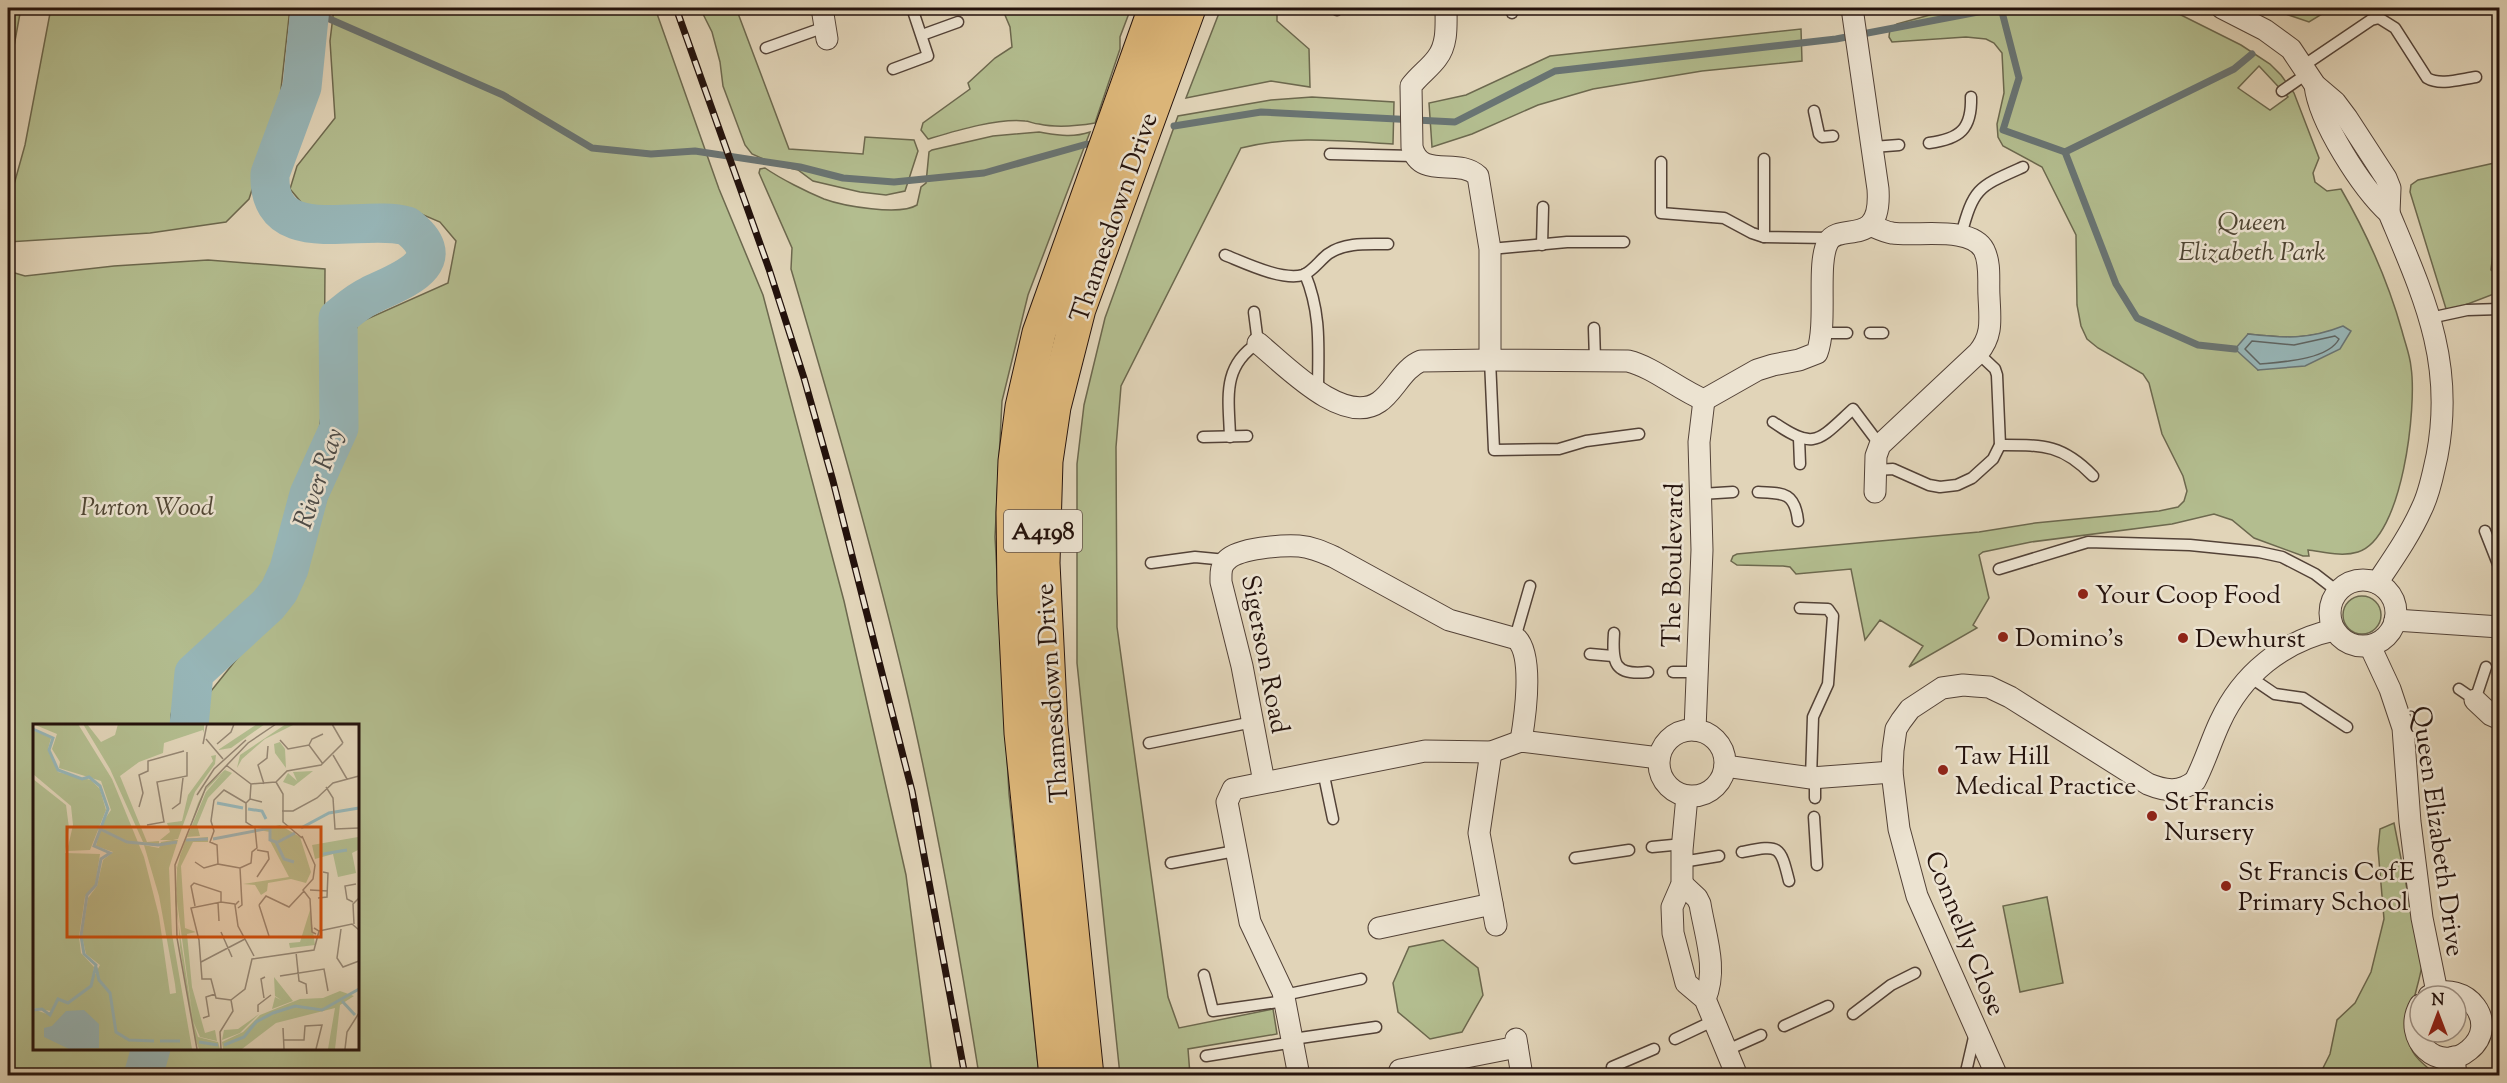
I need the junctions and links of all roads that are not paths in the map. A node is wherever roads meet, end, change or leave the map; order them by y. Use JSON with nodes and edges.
{"nodes":[{"id":1,"x":912,"y":8,"type":"edge"},
{"id":2,"x":1155,"y":8,"type":"edge"},
{"id":3,"x":1188,"y":8,"type":"edge"},
{"id":4,"x":1446,"y":8,"type":"edge"},
{"id":5,"x":2222,"y":8,"type":"edge"},
{"id":6,"x":1854,"y":10,"type":"edge"},
{"id":7,"x":958,"y":22,"type":"dead end"},
{"id":8,"x":825,"y":24,"type":"edge"},
{"id":9,"x":921,"y":35,"type":"junction"},
{"id":10,"x":766,"y":48,"type":"dead end"},
{"id":11,"x":893,"y":69,"type":"dead end"},
{"id":12,"x":2309,"y":75,"type":"junction"},
{"id":13,"x":2476,"y":77,"type":"dead end"},
{"id":14,"x":2282,"y":90,"type":"dead end"},
{"id":15,"x":1971,"y":97,"type":"dead end"},
{"id":16,"x":1814,"y":111,"type":"dead end"},
{"id":17,"x":1833,"y":136,"type":"dead end"},
{"id":18,"x":1868,"y":137,"type":"junction"},
{"id":19,"x":1929,"y":143,"type":"dead end"},
{"id":20,"x":1899,"y":145,"type":"dead end"},
{"id":21,"x":1330,"y":154,"type":"dead end"},
{"id":22,"x":1414,"y":156,"type":"junction"},
{"id":23,"x":1764,"y":159,"type":"dead end"},
{"id":24,"x":1661,"y":162,"type":"dead end"},
{"id":25,"x":2023,"y":167,"type":"dead end"},
{"id":26,"x":1543,"y":207,"type":"dead end"},
{"id":27,"x":1870,"y":225,"type":"junction"},
{"id":28,"x":1961,"y":235,"type":"junction"},
{"id":29,"x":1764,"y":237,"type":"junction"},
{"id":30,"x":1831,"y":238,"type":"junction"},
{"id":31,"x":1624,"y":242,"type":"dead end"},
{"id":32,"x":1388,"y":244,"type":"dead end"},
{"id":33,"x":1542,"y":245,"type":"junction"},
{"id":34,"x":1490,"y":249,"type":"junction"},
{"id":35,"x":1226,"y":255,"type":"dead end"},
{"id":36,"x":1305,"y":274,"type":"junction"},
{"id":37,"x":2499,"y":309,"type":"edge"},
{"id":38,"x":1254,"y":312,"type":"dead end"},
{"id":39,"x":2430,"y":318,"type":"junction"},
{"id":40,"x":1594,"y":328,"type":"dead end"},
{"id":41,"x":1822,"y":333,"type":"junction"},
{"id":42,"x":1847,"y":333,"type":"dead end"},
{"id":43,"x":1870,"y":333,"type":"dead end"},
{"id":44,"x":1883,"y":333,"type":"dead end"},
{"id":45,"x":1258,"y":343,"type":"junction"},
{"id":46,"x":1978,"y":353,"type":"junction"},
{"id":47,"x":1490,"y":360,"type":"junction"},
{"id":48,"x":1595,"y":360,"type":"junction"},
{"id":49,"x":1318,"y":392,"type":"junction"},
{"id":50,"x":1704,"y":400,"type":"junction"},
{"id":51,"x":1773,"y":422,"type":"dead end"},
{"id":52,"x":1639,"y":434,"type":"dead end"},
{"id":53,"x":1247,"y":436,"type":"dead end"},
{"id":54,"x":1203,"y":437,"type":"dead end"},
{"id":55,"x":1230,"y":437,"type":"junction"},
{"id":56,"x":1799,"y":438,"type":"junction"},
{"id":57,"x":1880,"y":445,"type":"junction"},
{"id":58,"x":2000,"y":445,"type":"junction"},
{"id":59,"x":1800,"y":464,"type":"dead end"},
{"id":60,"x":1876,"y":470,"type":"junction"},
{"id":61,"x":2094,"y":476,"type":"dead end"},
{"id":62,"x":1733,"y":492,"type":"dead end"},
{"id":63,"x":1758,"y":492,"type":"dead end"},
{"id":64,"x":1875,"y":492,"type":"dead end"},
{"id":65,"x":1701,"y":494,"type":"junction"},
{"id":66,"x":1798,"y":521,"type":"dead end"},
{"id":67,"x":2485,"y":531,"type":"dead end"},
{"id":68,"x":1227,"y":560,"type":"junction"},
{"id":69,"x":1150,"y":563,"type":"dead end"},
{"id":70,"x":1999,"y":568,"type":"dead end"},
{"id":71,"x":2499,"y":569,"type":"edge"},
{"id":72,"x":2378,"y":583,"type":"junction"},
{"id":73,"x":1530,"y":586,"type":"dead end"},
{"id":74,"x":2337,"y":591,"type":"junction"},
{"id":75,"x":1800,"y":608,"type":"dead end"},
{"id":76,"x":2396,"y":620,"type":"junction"},
{"id":77,"x":2499,"y":627,"type":"edge"},
{"id":78,"x":2334,"y":630,"type":"junction"},
{"id":79,"x":1614,"y":633,"type":"dead end"},
{"id":80,"x":1515,"y":638,"type":"junction"},
{"id":81,"x":2370,"y":646,"type":"junction"},
{"id":82,"x":1590,"y":654,"type":"dead end"},
{"id":83,"x":1613,"y":656,"type":"junction"},
{"id":84,"x":2486,"y":667,"type":"dead end"},
{"id":85,"x":1648,"y":672,"type":"dead end"},
{"id":86,"x":1674,"y":672,"type":"dead end"},
{"id":87,"x":1698,"y":672,"type":"junction"},
{"id":88,"x":2250,"y":677,"type":"junction"},
{"id":89,"x":2467,"y":694,"type":"joint"},
{"id":90,"x":2499,"y":719,"type":"edge"},
{"id":91,"x":1253,"y":722,"type":"junction"},
{"id":92,"x":2347,"y":727,"type":"dead end"},
{"id":93,"x":1695,"y":730,"type":"junction"},
{"id":94,"x":1521,"y":741,"type":"junction"},
{"id":95,"x":1149,"y":743,"type":"dead end"},
{"id":96,"x":1491,"y":752,"type":"junction"},
{"id":97,"x":1659,"y":758,"type":"junction"},
{"id":98,"x":1725,"y":766,"type":"junction"},
{"id":99,"x":1323,"y":771,"type":"junction"},
{"id":100,"x":1893,"y":772,"type":"junction"},
{"id":101,"x":1264,"y":782,"type":"junction"},
{"id":102,"x":1814,"y":784,"type":"junction"},
{"id":103,"x":1687,"y":796,"type":"junction"},
{"id":104,"x":1814,"y":817,"type":"dead end"},
{"id":105,"x":1333,"y":819,"type":"dead end"},
{"id":106,"x":1652,"y":847,"type":"dead end"},
{"id":107,"x":1629,"y":850,"type":"dead end"},
{"id":108,"x":1235,"y":851,"type":"junction"},
{"id":109,"x":1742,"y":852,"type":"dead end"},
{"id":110,"x":1682,"y":853,"type":"junction"},
{"id":111,"x":1719,"y":856,"type":"dead end"},
{"id":112,"x":1575,"y":858,"type":"dead end"},
{"id":113,"x":1171,"y":863,"type":"dead end"},
{"id":114,"x":1817,"y":865,"type":"dead end"},
{"id":115,"x":1789,"y":881,"type":"dead end"},
{"id":116,"x":1682,"y":884,"type":"junction"},
{"id":117,"x":1379,"y":928,"type":"dead end"},
{"id":118,"x":1915,"y":973,"type":"dead end"},
{"id":119,"x":1204,"y":975,"type":"dead end"},
{"id":120,"x":1361,"y":979,"type":"dead end"},
{"id":121,"x":2432,"y":984,"type":"edge"},
{"id":122,"x":1284,"y":998,"type":"junction"},
{"id":123,"x":2468,"y":998,"type":"edge"},
{"id":124,"x":1705,"y":999,"type":"junction"},
{"id":125,"x":1828,"y":1006,"type":"dead end"},
{"id":126,"x":1853,"y":1014,"type":"dead end"},
{"id":127,"x":2490,"y":1020,"type":"edge"},
{"id":128,"x":1713,"y":1021,"type":"junction"},
{"id":129,"x":1784,"y":1026,"type":"dead end"},
{"id":130,"x":1376,"y":1027,"type":"dead end"},
{"id":131,"x":1976,"y":1029,"type":"junction"},
{"id":132,"x":1761,"y":1035,"type":"dead end"},
{"id":133,"x":1676,"y":1039,"type":"dead end"},
{"id":134,"x":1294,"y":1041,"type":"junction"},
{"id":135,"x":2421,"y":1044,"type":"edge"},
{"id":136,"x":1654,"y":1049,"type":"dead end"},
{"id":137,"x":1725,"y":1051,"type":"junction"},
{"id":138,"x":1206,"y":1056,"type":"dead end"},
{"id":139,"x":1612,"y":1066,"type":"dead end"},
{"id":140,"x":2455,"y":1066,"type":"edge"},
{"id":141,"x":1400,"y":1070,"type":"dead end"},
{"id":142,"x":1996,"y":1074,"type":"edge"},
{"id":143,"x":1056,"y":1076,"type":"edge"},
{"id":144,"x":1087,"y":1076,"type":"edge"},
{"id":145,"x":1299,"y":1076,"type":"edge"},
{"id":146,"x":1522,"y":1076,"type":"edge"},
{"id":147,"x":1737,"y":1076,"type":"edge"},
{"id":148,"x":1965,"y":1076,"type":"edge"}],
"edges":[{"from":1,"to":9,"type":"lane"},
{"from":2,"to":143,"type":"main road","name":"Thamesdown Drive","number":"A4198"},
{"from":3,"to":144,"type":"main road","name":"Thamesdown Drive","number":"A4198"},
{"from":4,"to":22,"type":"street"},
{"from":5,"to":12,"type":"street"},
{"from":6,"to":18,"type":"street"},
{"from":7,"to":9,"type":"lane"},
{"from":8,"to":10,"type":"lane"},
{"from":9,"to":11,"type":"lane"},
{"from":12,"to":13,"type":"lane"},
{"from":12,"to":14,"type":"lane"},
{"from":12,"to":39,"type":"street"},
{"from":15,"to":19,"type":"lane"},
{"from":16,"to":17,"type":"lane"},
{"from":18,"to":20,"type":"lane"},
{"from":18,"to":27,"type":"street"},
{"from":21,"to":22,"type":"lane"},
{"from":22,"to":34,"type":"street"},
{"from":23,"to":29,"type":"lane"},
{"from":24,"to":29,"type":"lane"},
{"from":25,"to":28,"type":"lane"},
{"from":26,"to":33,"type":"lane"},
{"from":27,"to":28,"type":"street"},
{"from":27,"to":30,"type":"street"},
{"from":28,"to":46,"type":"street"},
{"from":29,"to":30,"type":"lane"},
{"from":30,"to":41,"type":"street"},
{"from":31,"to":33,"type":"lane"},
{"from":32,"to":36,"type":"lane"},
{"from":33,"to":34,"type":"lane"},
{"from":34,"to":47,"type":"street"},
{"from":35,"to":36,"type":"lane"},
{"from":36,"to":49,"type":"lane"},
{"from":37,"to":39,"type":"lane"},
{"from":38,"to":45,"type":"lane"},
{"from":39,"to":72,"type":"street"},
{"from":40,"to":48,"type":"lane"},
{"from":41,"to":42,"type":"lane"},
{"from":41,"to":50,"type":"street"},
{"from":43,"to":44,"type":"lane"},
{"from":45,"to":49,"type":"street"},
{"from":45,"to":55,"type":"lane"},
{"from":46,"to":57,"type":"street"},
{"from":46,"to":58,"type":"lane"},
{"from":47,"to":48,"type":"street"},
{"from":47,"to":49,"type":"street"},
{"from":47,"to":52,"type":"lane"},
{"from":48,"to":50,"type":"street"},
{"from":50,"to":65,"type":"street","name":"The Boulevard"},
{"from":51,"to":56,"type":"lane"},
{"from":53,"to":55,"type":"lane"},
{"from":54,"to":55,"type":"lane"},
{"from":56,"to":57,"type":"lane"},
{"from":56,"to":59,"type":"lane"},
{"from":57,"to":60,"type":"street"},
{"from":58,"to":60,"type":"lane"},
{"from":58,"to":61,"type":"lane"},
{"from":60,"to":64,"type":"street"},
{"from":62,"to":65,"type":"lane"},
{"from":63,"to":66,"type":"lane"},
{"from":65,"to":87,"type":"street","name":"The Boulevard"},
{"from":67,"to":71,"type":"lane"},
{"from":68,"to":69,"type":"lane"},
{"from":68,"to":80,"type":"street","name":"Sigerson Road"},
{"from":68,"to":91,"type":"street","name":"Sigerson Road"},
{"from":70,"to":74,"type":"lane"},
{"from":72,"to":74,"type":"street"},
{"from":72,"to":76,"type":"street"},
{"from":73,"to":80,"type":"lane"},
{"from":74,"to":78,"type":"street"},
{"from":75,"to":102,"type":"lane"},
{"from":76,"to":77,"type":"street"},
{"from":76,"to":81,"type":"street"},
{"from":78,"to":81,"type":"street"},
{"from":78,"to":88,"type":"street"},
{"from":79,"to":83,"type":"lane"},
{"from":80,"to":94,"type":"street"},
{"from":81,"to":121,"type":"street","name":"Queen Elizabeth Drive"},
{"from":82,"to":83,"type":"lane"},
{"from":83,"to":85,"type":"lane"},
{"from":84,"to":89,"type":"lane"},
{"from":86,"to":87,"type":"lane"},
{"from":87,"to":93,"type":"street","name":"The Boulevard"},
{"from":88,"to":92,"type":"lane"},
{"from":88,"to":100,"type":"street","name":"Connelly Close"},
{"from":89,"to":90,"type":"street"},
{"from":91,"to":95,"type":"lane"},
{"from":91,"to":101,"type":"street","name":"Sigerson Road"},
{"from":93,"to":97,"type":"street"},
{"from":93,"to":98,"type":"street"},
{"from":94,"to":96,"type":"street"},
{"from":94,"to":97,"type":"street"},
{"from":96,"to":99,"type":"street"},
{"from":96,"to":117,"type":"street"},
{"from":97,"to":103,"type":"street"},
{"from":98,"to":102,"type":"street"},
{"from":98,"to":103,"type":"street"},
{"from":99,"to":101,"type":"street"},
{"from":99,"to":105,"type":"lane"},
{"from":100,"to":102,"type":"street"},
{"from":100,"to":131,"type":"street","name":"Connelly Close"},
{"from":101,"to":108,"type":"street"},
{"from":103,"to":110,"type":"street"},
{"from":104,"to":114,"type":"lane"},
{"from":106,"to":110,"type":"lane"},
{"from":107,"to":112,"type":"lane"},
{"from":108,"to":113,"type":"lane"},
{"from":108,"to":122,"type":"street"},
{"from":109,"to":115,"type":"lane"},
{"from":110,"to":111,"type":"lane"},
{"from":110,"to":116,"type":"street"},
{"from":116,"to":124,"type":"street"},
{"from":116,"to":124,"type":"street"},
{"from":118,"to":126,"type":"lane"},
{"from":119,"to":122,"type":"lane"},
{"from":120,"to":122,"type":"lane"},
{"from":122,"to":134,"type":"street"},
{"from":123,"to":127,"type":"street","name":"Queen Elizabeth Drive"},
{"from":124,"to":128,"type":"street"},
{"from":125,"to":129,"type":"lane"},
{"from":127,"to":140,"type":"street","name":"Queen Elizabeth Drive"},
{"from":128,"to":133,"type":"lane"},
{"from":128,"to":137,"type":"street"},
{"from":130,"to":134,"type":"lane"},
{"from":131,"to":142,"type":"street","name":"Connelly Close"},
{"from":131,"to":148,"type":"lane"},
{"from":132,"to":137,"type":"lane"},
{"from":134,"to":138,"type":"lane"},
{"from":134,"to":145,"type":"street"},
{"from":135,"to":140,"type":"street","name":"Queen Elizabeth Drive"},
{"from":136,"to":139,"type":"lane"},
{"from":137,"to":147,"type":"street"},
{"from":141,"to":146,"type":"street"}]}
